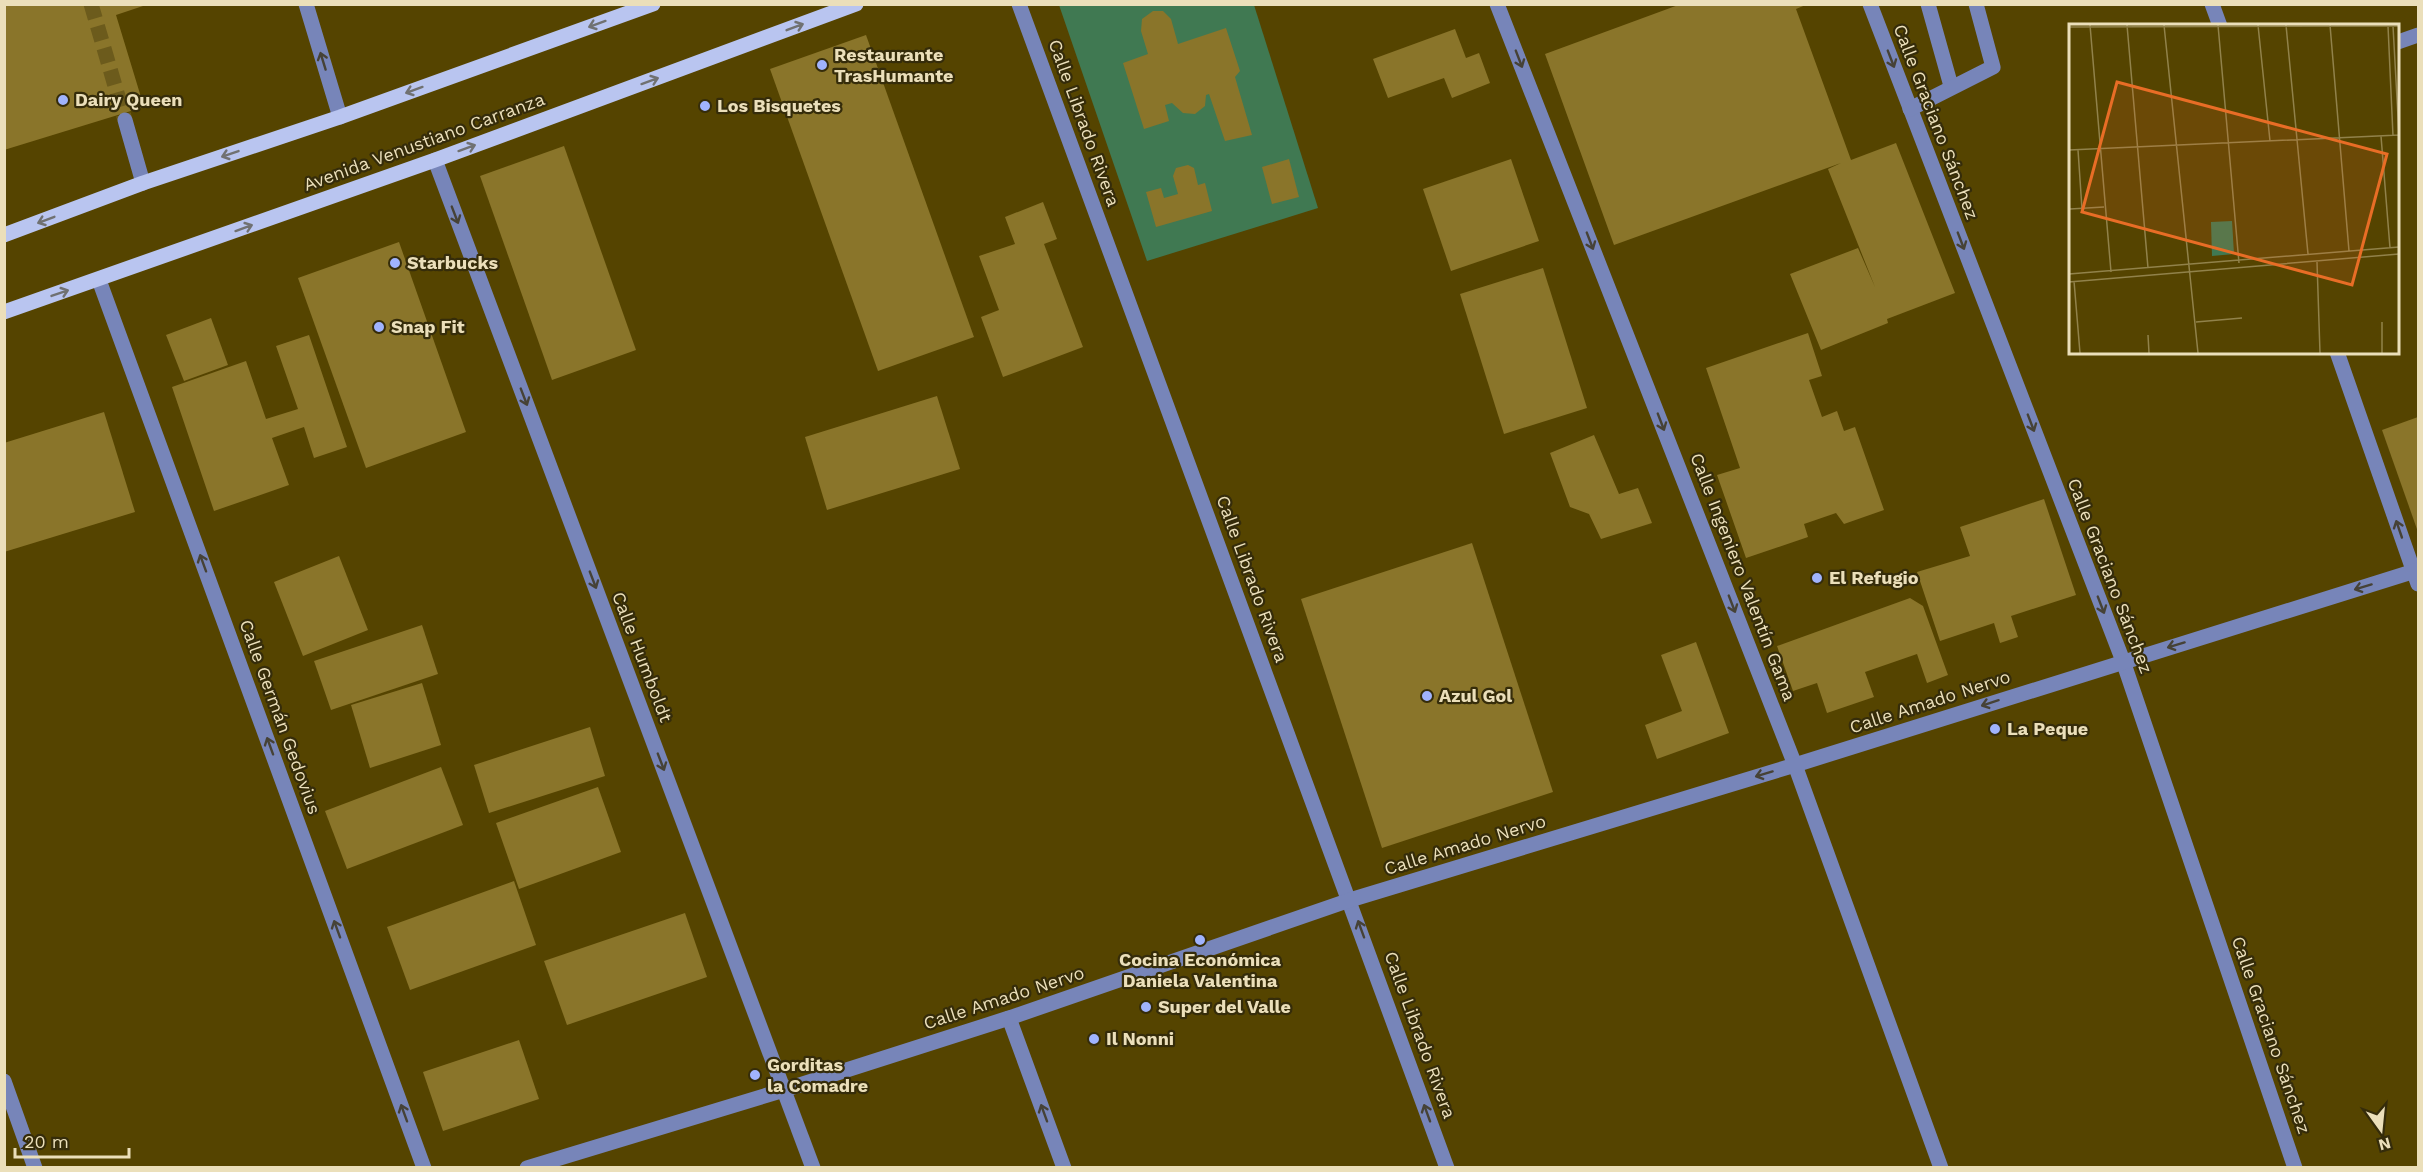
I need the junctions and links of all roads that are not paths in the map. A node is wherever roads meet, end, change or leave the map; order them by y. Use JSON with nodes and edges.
{"nodes":[{"id":1,"x":306,"y":4,"type":"edge"},
{"id":2,"x":652,"y":4,"type":"edge"},
{"id":3,"x":856,"y":4,"type":"edge"},
{"id":4,"x":1019,"y":4,"type":"edge"},
{"id":5,"x":1497,"y":4,"type":"edge"},
{"id":6,"x":1870,"y":4,"type":"edge"},
{"id":7,"x":1928,"y":4,"type":"edge"},
{"id":8,"x":1976,"y":4,"type":"edge"},
{"id":9,"x":2212,"y":4,"type":"edge"},
{"id":10,"x":2219,"y":24,"type":"edge"},
{"id":11,"x":2418,"y":35,"type":"edge"},
{"id":12,"x":2399,"y":41,"type":"edge"},
{"id":13,"x":1951,"y":86,"type":"junction"},
{"id":14,"x":1910,"y":109,"type":"junction"},
{"id":15,"x":340,"y":117,"type":"junction"},
{"id":16,"x":125,"y":120,"type":"tunnel mouth"},
{"id":17,"x":435,"y":160,"type":"junction"},
{"id":18,"x":144,"y":183,"type":"junction"},
{"id":19,"x":4,"y":235,"type":"edge"},
{"id":20,"x":99,"y":280,"type":"junction"},
{"id":21,"x":4,"y":312,"type":"edge"},
{"id":22,"x":2338,"y":354,"type":"edge"},
{"id":23,"x":2417,"y":575,"type":"edge"},
{"id":24,"x":2123,"y":662,"type":"junction"},
{"id":25,"x":1795,"y":765,"type":"junction"},
{"id":26,"x":1350,"y":900,"type":"junction"},
{"id":27,"x":1009,"y":1018,"type":"junction"},
{"id":28,"x":4,"y":1081,"type":"edge"},
{"id":29,"x":784,"y":1090,"type":"junction"},
{"id":30,"x":35,"y":1167,"type":"edge"},
{"id":31,"x":424,"y":1167,"type":"edge"},
{"id":32,"x":527,"y":1167,"type":"edge"},
{"id":33,"x":813,"y":1167,"type":"edge"},
{"id":34,"x":1064,"y":1167,"type":"edge"},
{"id":35,"x":1447,"y":1167,"type":"edge"},
{"id":36,"x":1941,"y":1167,"type":"edge"},
{"id":37,"x":2295,"y":1167,"type":"edge"}],
"edges":[{"from":15,"to":1,"type":"street","one_way":true},
{"from":2,"to":15,"type":"main road","one_way":true},
{"from":17,"to":3,"type":"main road","name":"Avenida Venustiano Carranza","one_way":true},
{"from":4,"to":26,"type":"street","name":"Calle Librado Rivera"},
{"from":5,"to":25,"type":"street","name":"Calle Ingeniero Valentín Gama","one_way":true},
{"from":6,"to":14,"type":"street","name":"Calle Graciano Sánchez","one_way":true},
{"from":7,"to":13,"type":"street"},
{"from":8,"to":13,"type":"street"},
{"from":9,"to":10,"type":"street"},
{"from":11,"to":12,"type":"street"},
{"from":13,"to":14,"type":"street"},
{"from":14,"to":24,"type":"street","name":"Calle Graciano Sánchez","one_way":true},
{"from":15,"to":18,"type":"main road","one_way":true},
{"from":16,"to":18,"type":"street"},
{"from":20,"to":17,"type":"main road","name":"Avenida Venustiano Carranza","one_way":true},
{"from":17,"to":29,"type":"street","name":"Calle Humboldt","one_way":true},
{"from":18,"to":19,"type":"main road","one_way":true},
{"from":21,"to":20,"type":"main road","name":"Avenida Venustiano Carranza","one_way":true},
{"from":31,"to":20,"type":"street","name":"Calle Germán Gedovius","one_way":true},
{"from":23,"to":22,"type":"street","one_way":true},
{"from":23,"to":24,"type":"street","name":"Calle Amado Nervo","one_way":true},
{"from":24,"to":25,"type":"street","name":"Calle Amado Nervo","one_way":true},
{"from":24,"to":37,"type":"street","name":"Calle Graciano Sánchez"},
{"from":25,"to":26,"type":"street","name":"Calle Amado Nervo","one_way":true},
{"from":25,"to":36,"type":"street","name":"Calle Ingeniero Valentín Gama"},
{"from":26,"to":27,"type":"street","name":"Calle Amado Nervo"},
{"from":35,"to":26,"type":"street","name":"Calle Librado Rivera","one_way":true},
{"from":27,"to":29,"type":"street","name":"Calle Amado Nervo"},
{"from":34,"to":27,"type":"street","one_way":true},
{"from":28,"to":30,"type":"street"},
{"from":29,"to":32,"type":"street","name":"Calle Amado Nervo"},
{"from":29,"to":33,"type":"street","name":"Calle Humboldt"}]}
